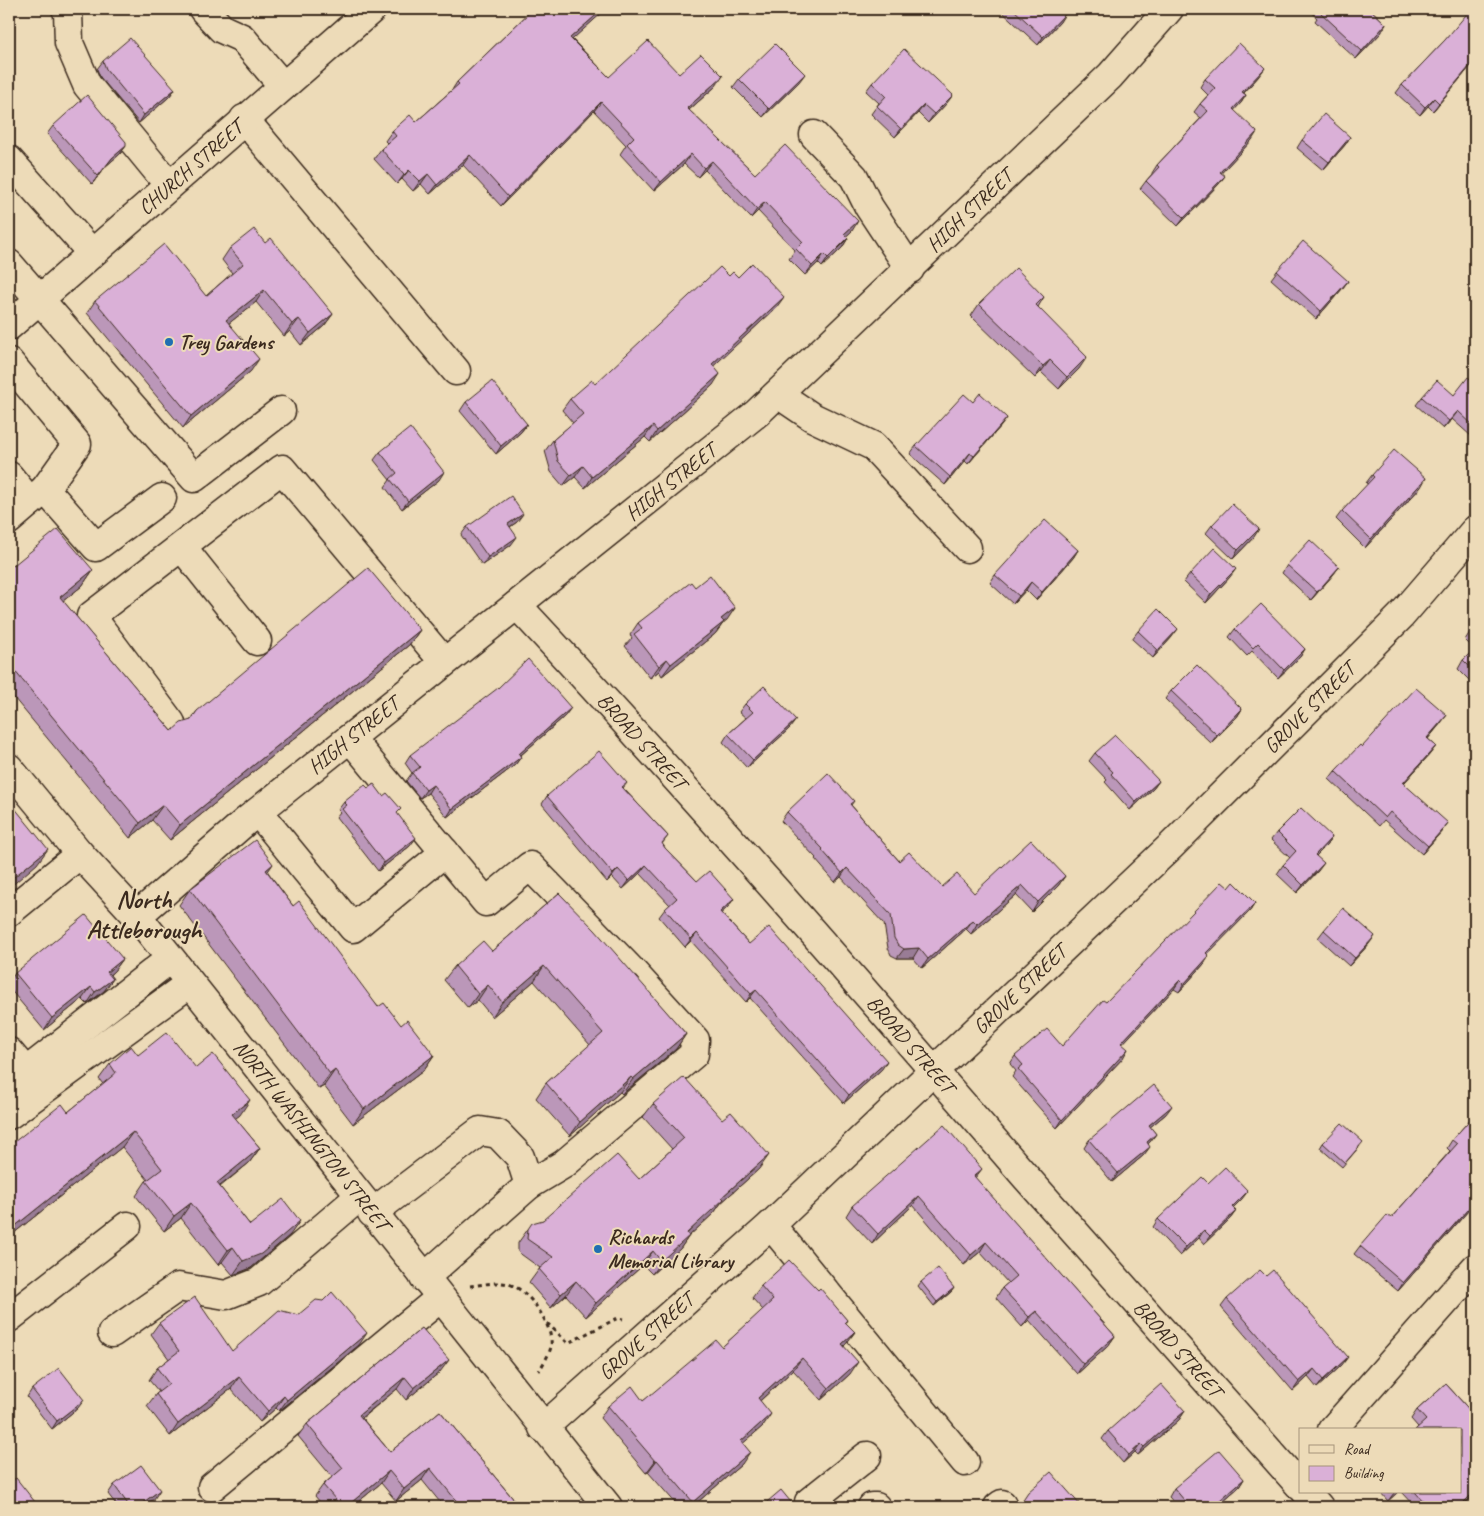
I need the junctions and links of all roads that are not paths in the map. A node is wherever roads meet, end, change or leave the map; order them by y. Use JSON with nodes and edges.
{"nodes":[{"id":1,"x":66,"y":9,"type":"edge"},
{"id":2,"x":203,"y":9,"type":"edge"},
{"id":3,"x":372,"y":9,"type":"edge"},
{"id":4,"x":1169,"y":9,"type":"edge"},
{"id":5,"x":283,"y":86,"type":"junction"},
{"id":6,"x":244,"y":119,"type":"junction"},
{"id":7,"x":814,"y":135,"type":"dead end"},
{"id":8,"x":9,"y":160,"type":"edge"},
{"id":9,"x":169,"y":185,"type":"junction"},
{"id":10,"x":91,"y":252,"type":"junction"},
{"id":11,"x":9,"y":264,"type":"edge"},
{"id":12,"x":910,"y":270,"type":"junction"},
{"id":13,"x":40,"y":298,"type":"junction"},
{"id":14,"x":9,"y":326,"type":"edge"},
{"id":15,"x":9,"y":362,"type":"edge"},
{"id":16,"x":456,"y":371,"type":"dead end"},
{"id":17,"x":778,"y":394,"type":"junction"},
{"id":18,"x":281,"y":411,"type":"dead end"},
{"id":19,"x":9,"y":476,"type":"edge"},
{"id":20,"x":38,"y":495,"type":"junction"},
{"id":21,"x":162,"y":498,"type":"dead end"},
{"id":22,"x":9,"y":520,"type":"edge"},
{"id":23,"x":1475,"y":530,"type":"edge"},
{"id":24,"x":182,"y":547,"type":"junction"},
{"id":25,"x":966,"y":548,"type":"dead end"},
{"id":26,"x":516,"y":605,"type":"junction"},
{"id":27,"x":257,"y":641,"type":"dead end"},
{"id":28,"x":444,"y":662,"type":"junction"},
{"id":29,"x":171,"y":724,"type":"dead end"},
{"id":30,"x":350,"y":738,"type":"junction"},
{"id":31,"x":9,"y":768,"type":"edge"},
{"id":32,"x":258,"y":812,"type":"junction"},
{"id":33,"x":444,"y":852,"type":"junction"},
{"id":34,"x":80,"y":854,"type":"junction"},
{"id":35,"x":9,"y":912,"type":"edge"},
{"id":36,"x":137,"y":916,"type":"junction"},
{"id":37,"x":170,"y":959,"type":"junction"},
{"id":38,"x":189,"y":984,"type":"junction"},
{"id":39,"x":14,"y":1070,"type":"edge"},
{"id":40,"x":934,"y":1070,"type":"junction"},
{"id":41,"x":9,"y":1115,"type":"edge"},
{"id":42,"x":529,"y":1185,"type":"junction"},
{"id":43,"x":366,"y":1205,"type":"junction"},
{"id":44,"x":771,"y":1225,"type":"junction"},
{"id":45,"x":127,"y":1226,"type":"dead end"},
{"id":46,"x":1475,"y":1268,"type":"edge"},
{"id":47,"x":432,"y":1288,"type":"junction"},
{"id":48,"x":9,"y":1318,"type":"edge"},
{"id":49,"x":112,"y":1333,"type":"dead end"},
{"id":50,"x":543,"y":1428,"type":"junction"},
{"id":51,"x":1334,"y":1428,"type":"edge"},
{"id":52,"x":867,"y":1456,"type":"dead end"},
{"id":53,"x":965,"y":1462,"type":"dead end"},
{"id":54,"x":1299,"y":1480,"type":"edge"},
{"id":55,"x":212,"y":1487,"type":"dead end"},
{"id":56,"x":1309,"y":1494,"type":"edge"},
{"id":57,"x":599,"y":1504,"type":"edge"},
{"id":58,"x":809,"y":1507,"type":"edge"},
{"id":59,"x":1319,"y":1507,"type":"edge"}],
"edges":[{"from":1,"to":9,"type":"street"},
{"from":2,"to":5,"type":"street"},
{"from":3,"to":5,"type":"street","name":"CHURCH STREET"},
{"from":4,"to":12,"type":"street","name":"HIGH STREET"},
{"from":5,"to":6,"type":"street","name":"CHURCH STREET"},
{"from":6,"to":9,"type":"street","name":"CHURCH STREET"},
{"from":6,"to":16,"type":"street"},
{"from":7,"to":12,"type":"street"},
{"from":8,"to":10,"type":"street"},
{"from":9,"to":10,"type":"street","name":"CHURCH STREET"},
{"from":10,"to":13,"type":"street","name":"CHURCH STREET"},
{"from":11,"to":13,"type":"street"},
{"from":12,"to":17,"type":"street","name":"HIGH STREET"},
{"from":13,"to":14,"type":"street","name":"CHURCH STREET"},
{"from":13,"to":18,"type":"street"},
{"from":15,"to":20,"type":"street"},
{"from":17,"to":25,"type":"street"},
{"from":17,"to":26,"type":"street","name":"HIGH STREET"},
{"from":19,"to":20,"type":"street"},
{"from":20,"to":21,"type":"street"},
{"from":20,"to":22,"type":"street"},
{"from":23,"to":40,"type":"street","name":"GROVE STREET"},
{"from":24,"to":27,"type":"street"},
{"from":24,"to":28,"type":"street"},
{"from":24,"to":29,"type":"street"},
{"from":26,"to":28,"type":"street","name":"HIGH STREET"},
{"from":26,"to":40,"type":"street","name":"BROAD STREET"},
{"from":28,"to":30,"type":"street","name":"HIGH STREET"},
{"from":30,"to":32,"type":"street","name":"HIGH STREET"},
{"from":30,"to":33,"type":"street"},
{"from":31,"to":34,"type":"street","name":"NORTH WASHINGTON STREET"},
{"from":32,"to":33,"type":"street"},
{"from":32,"to":36,"type":"street","name":"HIGH STREET"},
{"from":33,"to":42,"type":"street"},
{"from":34,"to":35,"type":"street"},
{"from":34,"to":36,"type":"street","name":"NORTH WASHINGTON STREET"},
{"from":36,"to":37,"type":"street","name":"NORTH WASHINGTON STREET"},
{"from":37,"to":38,"type":"street","name":"NORTH WASHINGTON STREET"},
{"from":37,"to":39,"type":"street"},
{"from":38,"to":41,"type":"street"},
{"from":38,"to":43,"type":"street","name":"NORTH WASHINGTON STREET"},
{"from":40,"to":44,"type":"street","name":"GROVE STREET"},
{"from":40,"to":54,"type":"street","name":"BROAD STREET"},
{"from":42,"to":43,"type":"street"},
{"from":42,"to":47,"type":"street"},
{"from":43,"to":47,"type":"street","name":"NORTH WASHINGTON STREET"},
{"from":43,"to":49,"type":"street"},
{"from":44,"to":50,"type":"street","name":"GROVE STREET"},
{"from":44,"to":53,"type":"street"},
{"from":45,"to":48,"type":"street"},
{"from":46,"to":51,"type":"street"},
{"from":47,"to":50,"type":"street","name":"NORTH WASHINGTON STREET"},
{"from":47,"to":55,"type":"street"},
{"from":50,"to":57,"type":"street","name":"NORTH WASHINGTON STREET"},
{"from":52,"to":58,"type":"street"},
{"from":56,"to":59,"type":"street","name":"BROAD STREET"}]}
